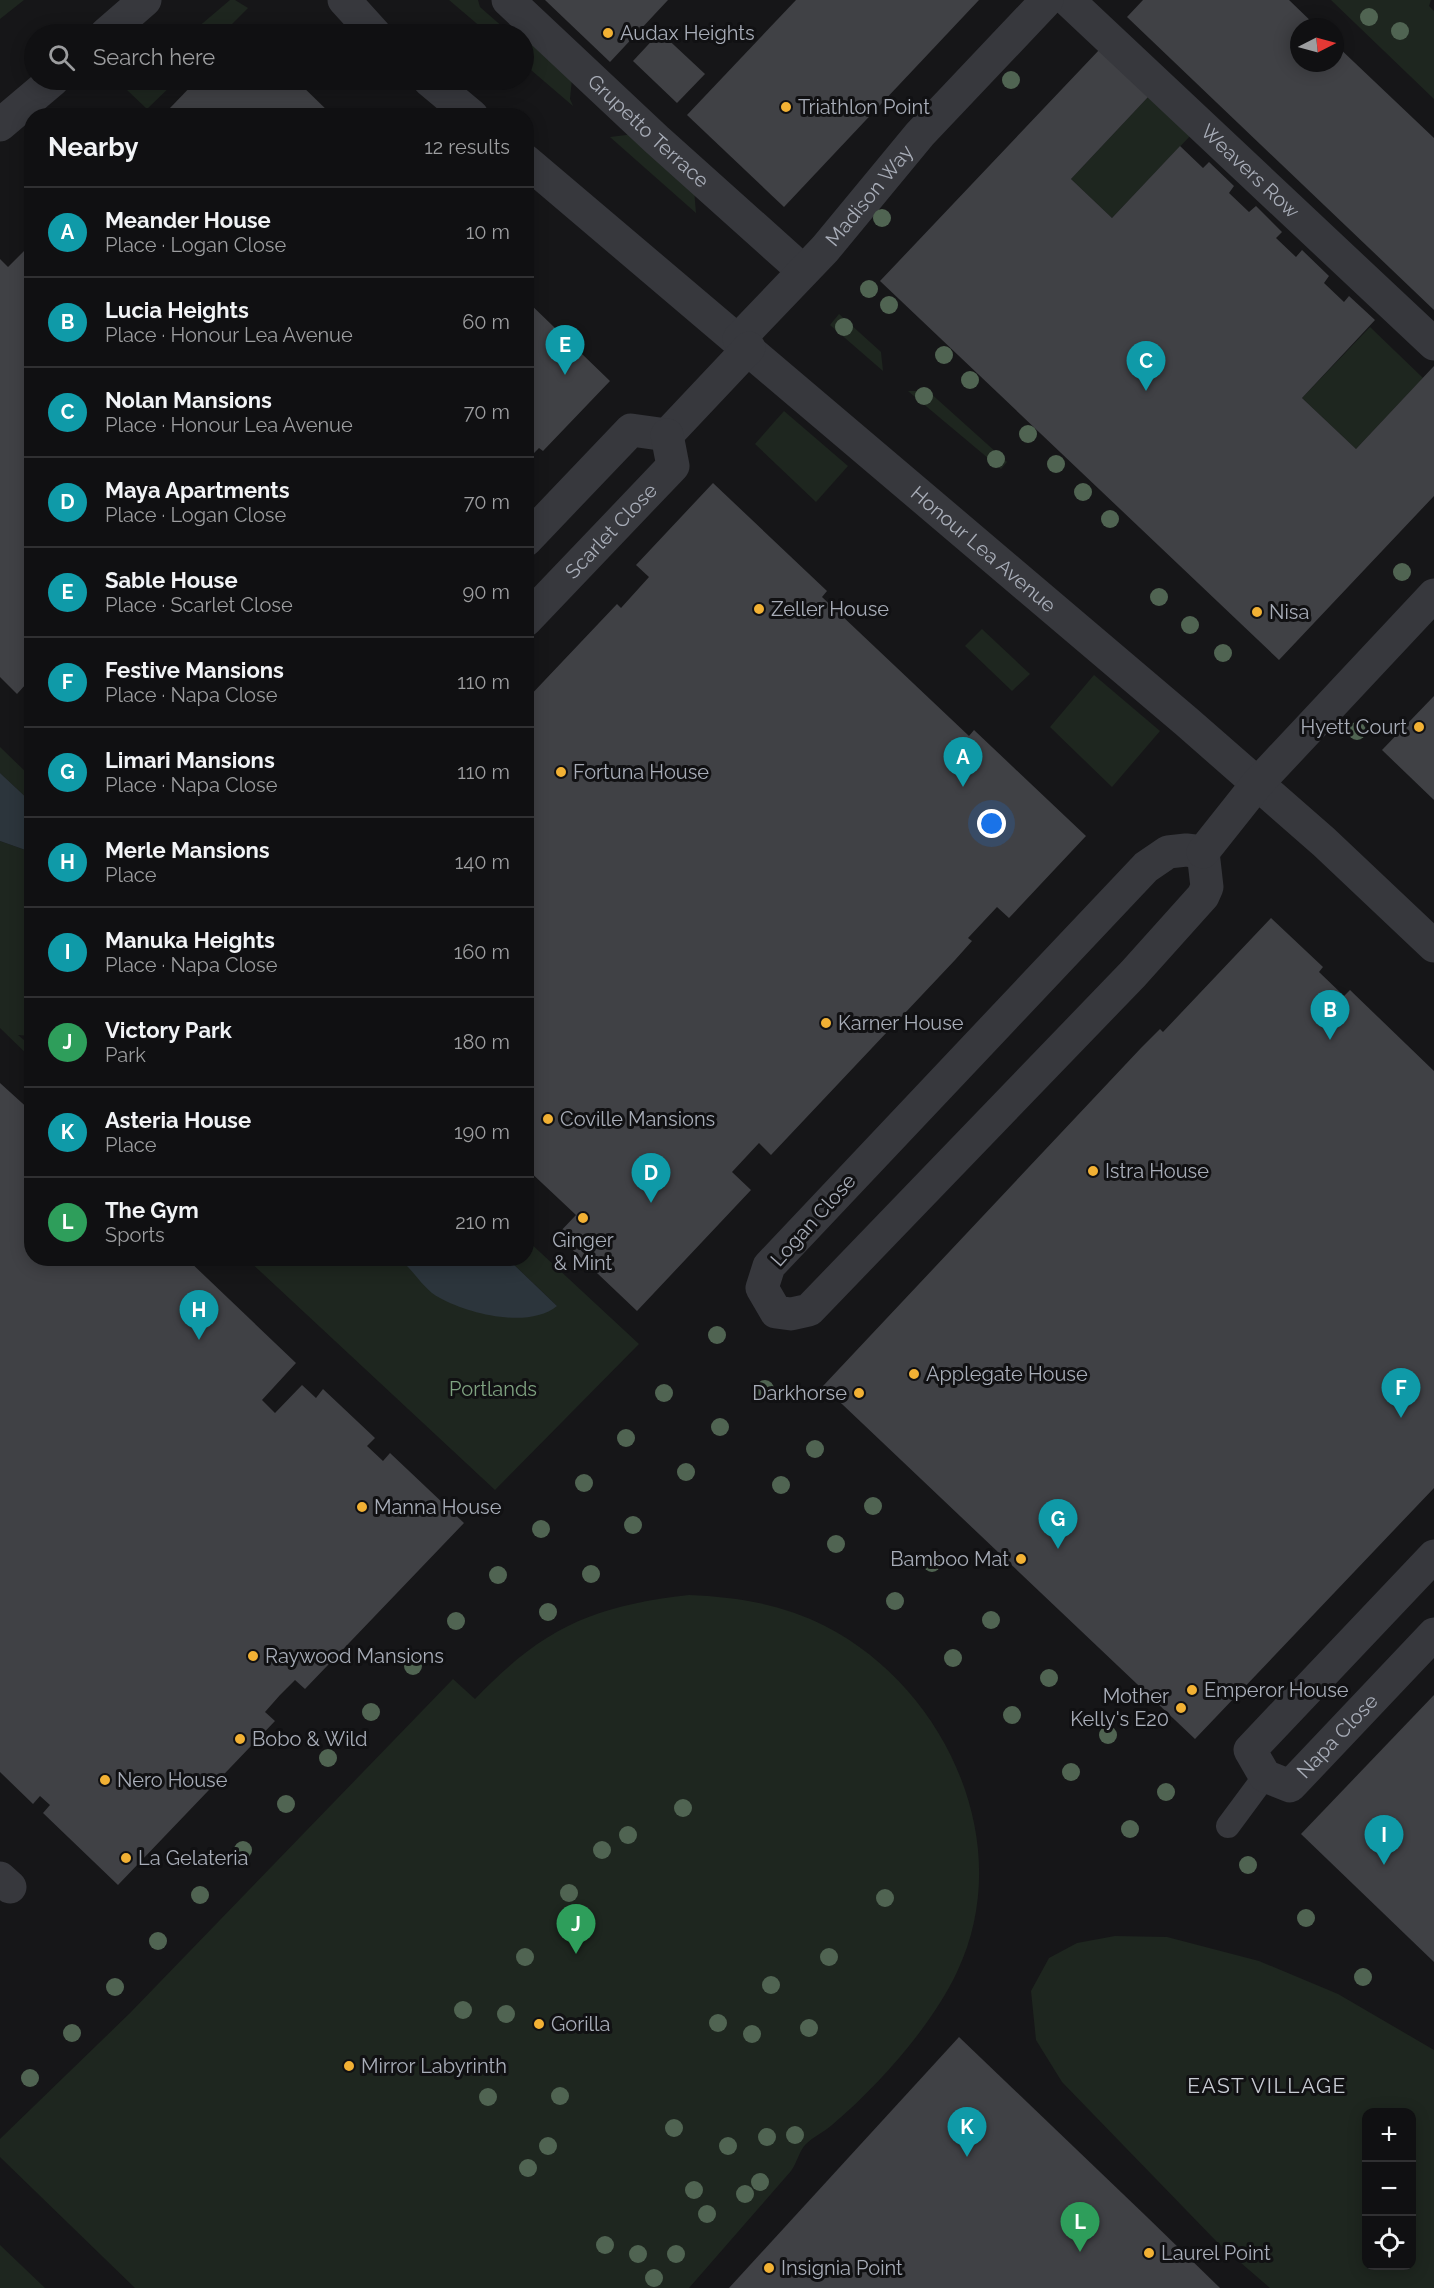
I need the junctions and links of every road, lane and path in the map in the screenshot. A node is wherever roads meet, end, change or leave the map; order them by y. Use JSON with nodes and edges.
{"nodes":[{"id":1,"x":146,"y":0,"type":"edge"},
{"id":2,"x":344,"y":0,"type":"edge"},
{"id":3,"x":508,"y":0,"type":"edge"},
{"id":4,"x":1047,"y":0,"type":"edge"},
{"id":5,"x":1068,"y":0,"type":"edge"},
{"id":6,"x":117,"y":24,"type":"edge"},
{"id":7,"x":366,"y":24,"type":"edge"},
{"id":8,"x":534,"y":24,"type":"edge"},
{"id":9,"x":534,"y":24,"type":"edge"},
{"id":10,"x":41,"y":90,"type":"edge"},
{"id":11,"x":441,"y":90,"type":"edge"},
{"id":12,"x":462,"y":108,"type":"edge"},
{"id":13,"x":0,"y":125,"type":"edge"},
{"id":14,"x":534,"y":168,"type":"edge"},
{"id":15,"x":791,"y":260,"type":"dead end"},
{"id":16,"x":744,"y":344,"type":"junction"},
{"id":17,"x":1434,"y":344,"type":"edge"},
{"id":18,"x":667,"y":435,"type":"junction"},
{"id":19,"x":534,"y":532,"type":"edge"},
{"id":20,"x":1434,"y":595,"type":"edge"},
{"id":21,"x":534,"y":613,"type":"edge"},
{"id":22,"x":1257,"y":784,"type":"junction"},
{"id":23,"x":1203,"y":852,"type":"junction"},
{"id":24,"x":1434,"y":946,"type":"edge"},
{"id":25,"x":1434,"y":1556,"type":"edge"},
{"id":26,"x":1434,"y":1634,"type":"edge"},
{"id":27,"x":1265,"y":1776,"type":"junction"},
{"id":28,"x":1228,"y":1827,"type":"dead end"}],
"edges":[{"from":1,"to":6,"type":"street"},
{"from":2,"to":7,"type":"street"},
{"from":3,"to":8,"type":"street","name":"Grupetto Terrace"},
{"from":4,"to":16,"type":"street","name":"Madison Way"},
{"from":5,"to":17,"type":"street","name":"Weavers Row"},
{"from":9,"to":15,"type":"street","name":"Grupetto Terrace"},
{"from":10,"to":13,"type":"street"},
{"from":11,"to":12,"type":"street"},
{"from":14,"to":16,"type":"street","name":"Honour Lea Avenue"},
{"from":16,"to":18,"type":"street"},
{"from":16,"to":22,"type":"street","name":"Honour Lea Avenue"},
{"from":18,"to":19,"type":"street"},
{"from":18,"to":21,"type":"street","name":"Scarlet Close"},
{"from":20,"to":22,"type":"street"},
{"from":22,"to":23,"type":"street"},
{"from":22,"to":24,"type":"street","name":"Honour Lea Avenue"},
{"from":23,"to":23,"type":"street","name":"Logan Close"},
{"from":25,"to":27,"type":"street","name":"Napa Close"},
{"from":26,"to":27,"type":"street","name":"Napa Close"},
{"from":27,"to":28,"type":"lane"}]}
